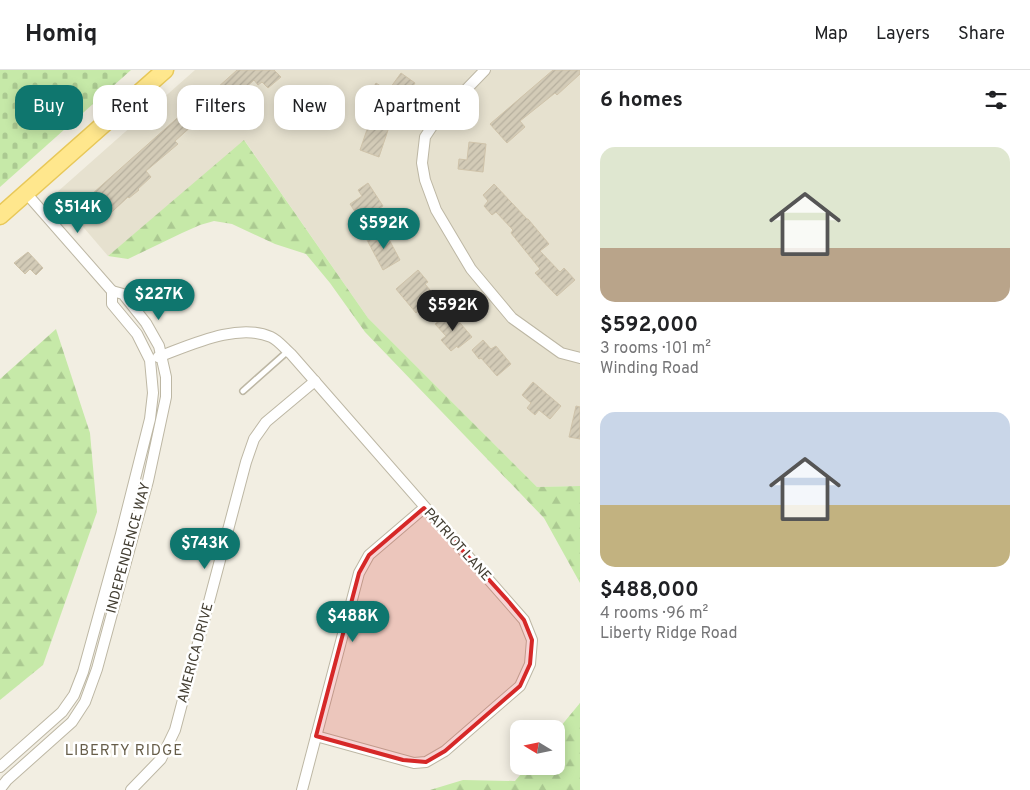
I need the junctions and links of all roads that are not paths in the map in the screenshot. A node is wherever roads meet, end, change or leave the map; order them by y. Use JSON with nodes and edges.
{"nodes":[{"id":1,"x":165,"y":70,"type":"edge"},
{"id":2,"x":485,"y":70,"type":"edge"},
{"id":3,"x":26,"y":193,"type":"junction"},
{"id":4,"x":0,"y":216,"type":"edge"},
{"id":5,"x":112,"y":291,"type":"junction"},
{"id":6,"x":288,"y":351,"type":"junction"},
{"id":7,"x":162,"y":356,"type":"junction"},
{"id":8,"x":580,"y":358,"type":"edge"},
{"id":9,"x":150,"y":360,"type":"junction"},
{"id":10,"x":315,"y":381,"type":"junction"},
{"id":11,"x":242,"y":391,"type":"dead end"},
{"id":12,"x":424,"y":508,"type":"junction"},
{"id":13,"x":316,"y":736,"type":"junction"},
{"id":14,"x":0,"y":767,"type":"edge"},
{"id":15,"x":0,"y":789,"type":"edge"},
{"id":16,"x":131,"y":790,"type":"edge"},
{"id":17,"x":302,"y":790,"type":"edge"}],
"edges":[{"from":1,"to":3,"type":"main road"},
{"from":2,"to":8,"type":"street"},
{"from":3,"to":4,"type":"main road"},
{"from":3,"to":5,"type":"street","name":"INDEPENDENCE WAY"},
{"from":5,"to":7,"type":"street","name":"INDEPENDENCE WAY"},
{"from":5,"to":9,"type":"street","name":"INDEPENDENCE WAY"},
{"from":6,"to":7,"type":"street","name":"PATRIOT LANE"},
{"from":6,"to":10,"type":"street","name":"PATRIOT LANE"},
{"from":6,"to":11,"type":"lane"},
{"from":7,"to":9,"type":"street","name":"PATRIOT LANE"},
{"from":7,"to":15,"type":"street","name":"INDEPENDENCE WAY"},
{"from":9,"to":14,"type":"street","name":"INDEPENDENCE WAY"},
{"from":10,"to":12,"type":"street","name":"PATRIOT LANE"},
{"from":10,"to":16,"type":"street","name":"AMERICA DRIVE"},
{"from":12,"to":13,"type":"street"},
{"from":12,"to":13,"type":"street","name":"PATRIOT LANE"},
{"from":13,"to":17,"type":"street"}]}
